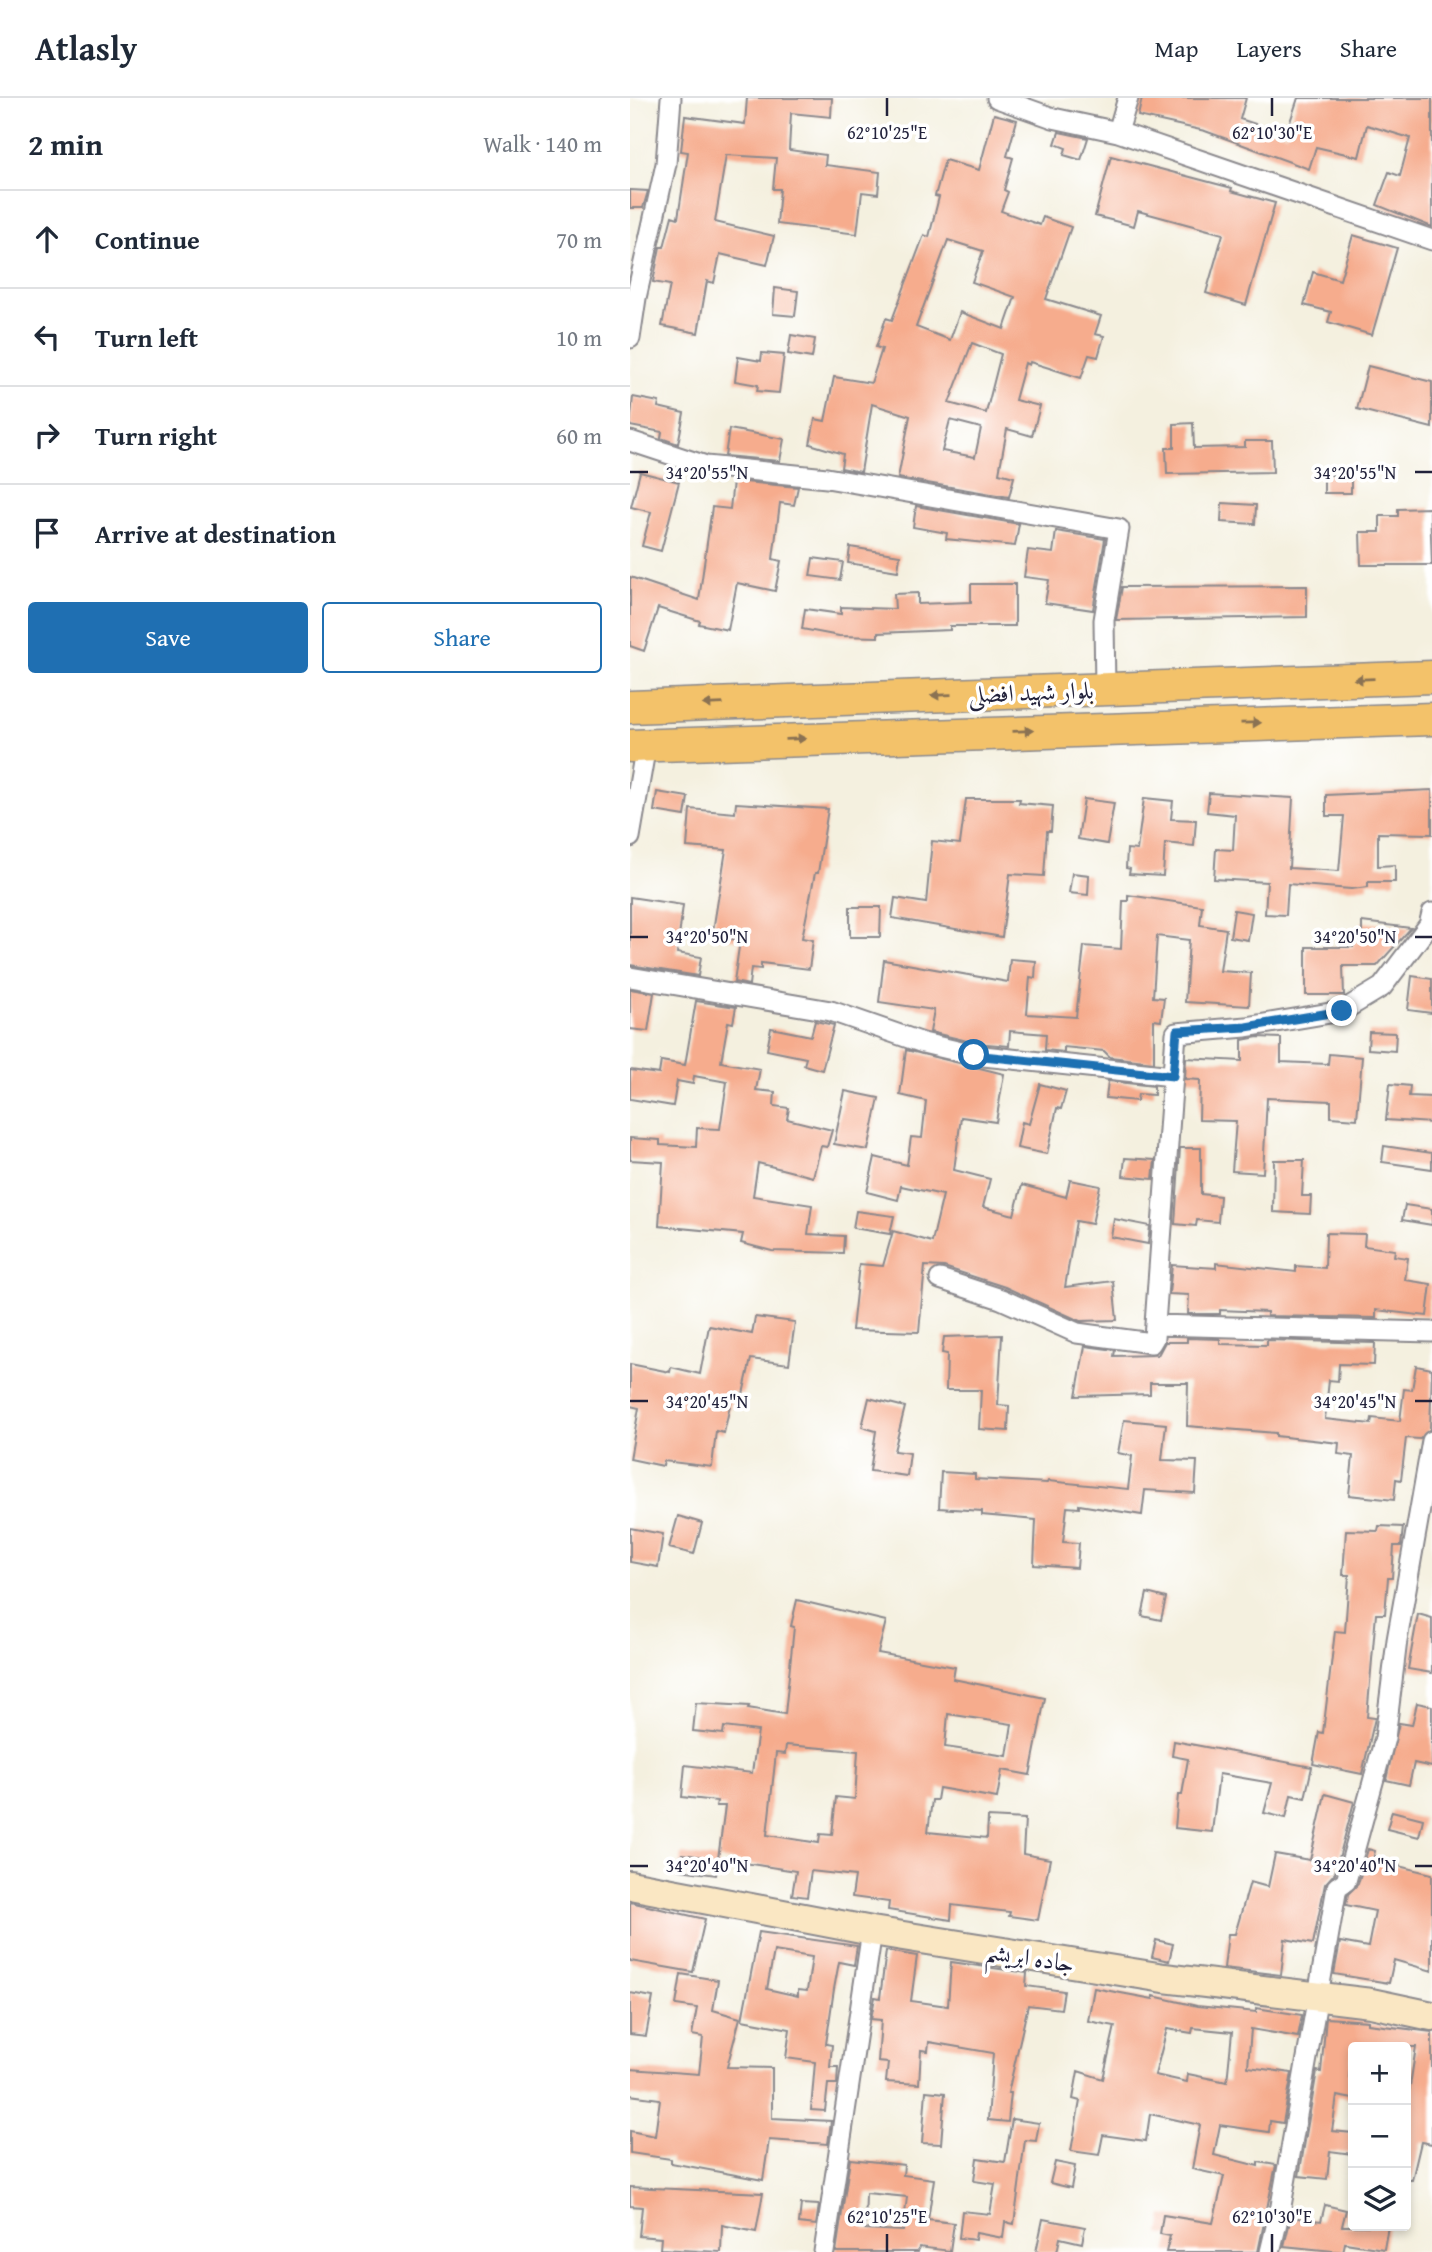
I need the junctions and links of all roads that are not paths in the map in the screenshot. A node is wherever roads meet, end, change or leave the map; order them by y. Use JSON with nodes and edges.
{"nodes":[{"id":1,"x":671,"y":98,"type":"edge"},
{"id":2,"x":997,"y":98,"type":"edge"},
{"id":3,"x":1128,"y":98,"type":"edge"},
{"id":4,"x":1118,"y":132,"type":"junction"},
{"id":5,"x":1431,"y":238,"type":"edge"},
{"id":6,"x":633,"y":298,"type":"edge"},
{"id":7,"x":630,"y":338,"type":"edge"},
{"id":8,"x":630,"y":441,"type":"edge"},
{"id":9,"x":1432,"y":677,"type":"edge"},
{"id":10,"x":1120,"y":688,"type":"junction"},
{"id":11,"x":630,"y":707,"type":"edge"},
{"id":12,"x":1432,"y":719,"type":"edge"},
{"id":13,"x":1137,"y":726,"type":"junction"},
{"id":14,"x":638,"y":745,"type":"edge"},
{"id":15,"x":630,"y":837,"type":"edge"},
{"id":16,"x":1431,"y":921,"type":"edge"},
{"id":17,"x":630,"y":977,"type":"edge"},
{"id":18,"x":1173,"y":1076,"type":"junction"},
{"id":19,"x":940,"y":1279,"type":"dead end"},
{"id":20,"x":1155,"y":1325,"type":"junction"},
{"id":21,"x":1432,"y":1332,"type":"edge"},
{"id":22,"x":1432,"y":1441,"type":"edge"},
{"id":23,"x":630,"y":1885,"type":"edge"},
{"id":24,"x":872,"y":1931,"type":"junction"},
{"id":25,"x":1315,"y":1996,"type":"junction"},
{"id":26,"x":1432,"y":2016,"type":"edge"},
{"id":27,"x":824,"y":2252,"type":"edge"},
{"id":28,"x":1270,"y":2252,"type":"edge"}],
"edges":[{"from":1,"to":6,"type":"street"},
{"from":2,"to":4,"type":"street"},
{"from":3,"to":4,"type":"street"},
{"from":4,"to":5,"type":"street"},
{"from":6,"to":7,"type":"street"},
{"from":8,"to":10,"type":"street"},
{"from":9,"to":10,"type":"main road","name":"بلوار شهید افضلی","one_way":true},
{"from":10,"to":11,"type":"main road","name":"بلوار شهید افضلی","one_way":true},
{"from":10,"to":13,"type":"main road"},
{"from":13,"to":12,"type":"main road","name":"بلوار شهید افضلی","one_way":true},
{"from":14,"to":13,"type":"main road","name":"بلوار شهید افضلی","one_way":true},
{"from":14,"to":15,"type":"street"},
{"from":16,"to":18,"type":"street"},
{"from":17,"to":18,"type":"street"},
{"from":18,"to":20,"type":"street"},
{"from":19,"to":20,"type":"street"},
{"from":20,"to":21,"type":"street"},
{"from":22,"to":25,"type":"street"},
{"from":23,"to":24,"type":"main road","name":"جاده ابریشم"},
{"from":24,"to":25,"type":"main road","name":"جاده ابریشم"},
{"from":24,"to":27,"type":"street"},
{"from":25,"to":26,"type":"main road","name":"جاده ابریشم"},
{"from":25,"to":28,"type":"street"}]}
